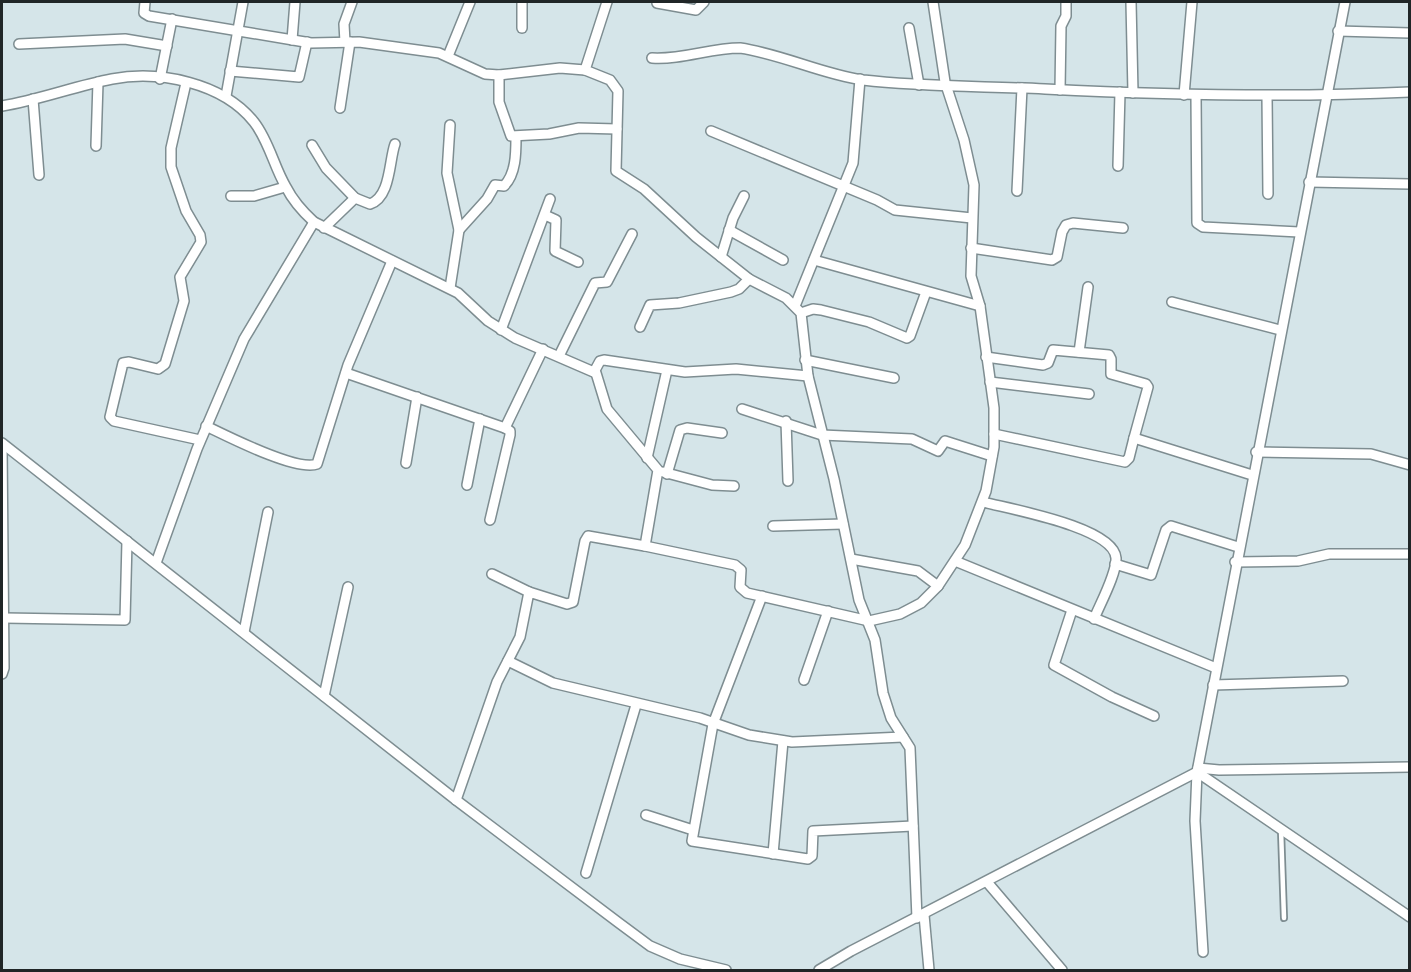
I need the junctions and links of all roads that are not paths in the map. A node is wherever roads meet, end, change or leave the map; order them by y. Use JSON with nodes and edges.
{"nodes":[{"id":1,"x":145,"y":2,"type":"edge"},
{"id":2,"x":243,"y":2,"type":"edge"},
{"id":3,"x":296,"y":2,"type":"edge"},
{"id":4,"x":352,"y":2,"type":"edge"},
{"id":5,"x":470,"y":2,"type":"edge"},
{"id":6,"x":522,"y":2,"type":"edge"},
{"id":7,"x":607,"y":2,"type":"edge"},
{"id":8,"x":704,"y":2,"type":"edge"},
{"id":9,"x":933,"y":2,"type":"edge"},
{"id":10,"x":1066,"y":2,"type":"edge"},
{"id":11,"x":1131,"y":2,"type":"edge"},
{"id":12,"x":1192,"y":2,"type":"edge"},
{"id":13,"x":1345,"y":2,"type":"edge"},
{"id":14,"x":657,"y":3,"type":"edge"},
{"id":15,"x":172,"y":20,"type":"junction"},
{"id":16,"x":522,"y":28,"type":"dead end"},
{"id":17,"x":909,"y":28,"type":"dead end"},
{"id":18,"x":237,"y":29,"type":"junction"},
{"id":19,"x":1338,"y":32,"type":"junction"},
{"id":20,"x":1410,"y":33,"type":"edge"},
{"id":21,"x":292,"y":40,"type":"junction"},
{"id":22,"x":307,"y":42,"type":"junction"},
{"id":23,"x":347,"y":42,"type":"junction"},
{"id":24,"x":19,"y":44,"type":"dead end"},
{"id":25,"x":167,"y":46,"type":"junction"},
{"id":26,"x":448,"y":56,"type":"junction"},
{"id":27,"x":652,"y":58,"type":"dead end"},
{"id":28,"x":585,"y":70,"type":"junction"},
{"id":29,"x":230,"y":71,"type":"junction"},
{"id":30,"x":499,"y":75,"type":"junction"},
{"id":31,"x":159,"y":79,"type":"junction"},
{"id":32,"x":860,"y":79,"type":"junction"},
{"id":33,"x":98,"y":82,"type":"junction"},
{"id":34,"x":186,"y":83,"type":"junction"},
{"id":35,"x":919,"y":85,"type":"junction"},
{"id":36,"x":947,"y":88,"type":"junction"},
{"id":37,"x":1022,"y":88,"type":"junction"},
{"id":38,"x":1060,"y":90,"type":"junction"},
{"id":39,"x":1120,"y":92,"type":"junction"},
{"id":40,"x":1410,"y":92,"type":"edge"},
{"id":41,"x":1133,"y":93,"type":"junction"},
{"id":42,"x":1184,"y":95,"type":"junction"},
{"id":43,"x":226,"y":96,"type":"junction"},
{"id":44,"x":1196,"y":96,"type":"junction"},
{"id":45,"x":1267,"y":96,"type":"junction"},
{"id":46,"x":1325,"y":96,"type":"junction"},
{"id":47,"x":2,"y":99,"type":"edge"},
{"id":48,"x":33,"y":99,"type":"junction"},
{"id":49,"x":15,"y":104,"type":"junction"},
{"id":50,"x":2,"y":106,"type":"edge"},
{"id":51,"x":340,"y":108,"type":"dead end"},
{"id":52,"x":450,"y":125,"type":"dead end"},
{"id":53,"x":617,"y":129,"type":"junction"},
{"id":54,"x":711,"y":131,"type":"dead end"},
{"id":55,"x":516,"y":136,"type":"junction"},
{"id":56,"x":395,"y":144,"type":"dead end"},
{"id":57,"x":312,"y":145,"type":"dead end"},
{"id":58,"x":96,"y":146,"type":"dead end"},
{"id":59,"x":1118,"y":166,"type":"dead end"},
{"id":60,"x":39,"y":175,"type":"dead end"},
{"id":61,"x":1309,"y":182,"type":"junction"},
{"id":62,"x":1410,"y":184,"type":"edge"},
{"id":63,"x":285,"y":187,"type":"junction"},
{"id":64,"x":843,"y":187,"type":"junction"},
{"id":65,"x":1017,"y":191,"type":"dead end"},
{"id":66,"x":1268,"y":194,"type":"dead end"},
{"id":67,"x":231,"y":196,"type":"dead end"},
{"id":68,"x":744,"y":196,"type":"dead end"},
{"id":69,"x":355,"y":198,"type":"junction"},
{"id":70,"x":550,"y":199,"type":"dead end"},
{"id":71,"x":545,"y":215,"type":"junction"},
{"id":72,"x":972,"y":218,"type":"junction"},
{"id":73,"x":314,"y":222,"type":"junction"},
{"id":74,"x":324,"y":228,"type":"junction"},
{"id":75,"x":1123,"y":228,"type":"dead end"},
{"id":76,"x":459,"y":230,"type":"junction"},
{"id":77,"x":729,"y":230,"type":"junction"},
{"id":78,"x":1299,"y":232,"type":"junction"},
{"id":79,"x":632,"y":234,"type":"dead end"},
{"id":80,"x":971,"y":248,"type":"junction"},
{"id":81,"x":721,"y":257,"type":"junction"},
{"id":82,"x":783,"y":260,"type":"dead end"},
{"id":83,"x":814,"y":260,"type":"junction"},
{"id":84,"x":392,"y":261,"type":"junction"},
{"id":85,"x":578,"y":262,"type":"dead end"},
{"id":86,"x":748,"y":279,"type":"junction"},
{"id":87,"x":1088,"y":287,"type":"dead end"},
{"id":88,"x":450,"y":288,"type":"junction"},
{"id":89,"x":926,"y":292,"type":"junction"},
{"id":90,"x":1172,"y":302,"type":"dead end"},
{"id":91,"x":980,"y":306,"type":"junction"},
{"id":92,"x":798,"y":310,"type":"junction"},
{"id":93,"x":640,"y":327,"type":"dead end"},
{"id":94,"x":501,"y":330,"type":"junction"},
{"id":95,"x":1280,"y":330,"type":"junction"},
{"id":96,"x":543,"y":349,"type":"junction"},
{"id":97,"x":1078,"y":352,"type":"junction"},
{"id":98,"x":559,"y":356,"type":"junction"},
{"id":99,"x":986,"y":357,"type":"junction"},
{"id":100,"x":805,"y":360,"type":"junction"},
{"id":101,"x":667,"y":370,"type":"junction"},
{"id":102,"x":594,"y":372,"type":"junction"},
{"id":103,"x":346,"y":373,"type":"junction"},
{"id":104,"x":808,"y":376,"type":"junction"},
{"id":105,"x":894,"y":378,"type":"dead end"},
{"id":106,"x":990,"y":382,"type":"junction"},
{"id":107,"x":1089,"y":394,"type":"dead end"},
{"id":108,"x":417,"y":397,"type":"junction"},
{"id":109,"x":742,"y":409,"type":"dead end"},
{"id":110,"x":480,"y":419,"type":"junction"},
{"id":111,"x":786,"y":421,"type":"junction"},
{"id":112,"x":206,"y":426,"type":"junction"},
{"id":113,"x":505,"y":428,"type":"junction"},
{"id":114,"x":722,"y":433,"type":"dead end"},
{"id":115,"x":994,"y":434,"type":"junction"},
{"id":116,"x":822,"y":435,"type":"junction"},
{"id":117,"x":1134,"y":438,"type":"junction"},
{"id":118,"x":201,"y":441,"type":"junction"},
{"id":119,"x":2,"y":444,"type":"edge"},
{"id":120,"x":1256,"y":452,"type":"junction"},
{"id":121,"x":992,"y":456,"type":"junction"},
{"id":122,"x":647,"y":458,"type":"junction"},
{"id":123,"x":406,"y":463,"type":"dead end"},
{"id":124,"x":1410,"y":465,"type":"edge"},
{"id":125,"x":662,"y":472,"type":"junction"},
{"id":126,"x":1252,"y":475,"type":"junction"},
{"id":127,"x":788,"y":481,"type":"dead end"},
{"id":128,"x":467,"y":485,"type":"dead end"},
{"id":129,"x":734,"y":486,"type":"dead end"},
{"id":130,"x":983,"y":502,"type":"junction"},
{"id":131,"x":268,"y":512,"type":"dead end"},
{"id":132,"x":490,"y":520,"type":"dead end"},
{"id":133,"x":843,"y":524,"type":"junction"},
{"id":134,"x":773,"y":526,"type":"dead end"},
{"id":135,"x":127,"y":541,"type":"junction"},
{"id":136,"x":645,"y":546,"type":"junction"},
{"id":137,"x":1238,"y":548,"type":"junction"},
{"id":138,"x":1410,"y":555,"type":"edge"},
{"id":139,"x":851,"y":559,"type":"junction"},
{"id":140,"x":955,"y":561,"type":"junction"},
{"id":141,"x":1235,"y":562,"type":"junction"},
{"id":142,"x":156,"y":563,"type":"junction"},
{"id":143,"x":1115,"y":564,"type":"junction"},
{"id":144,"x":492,"y":574,"type":"dead end"},
{"id":145,"x":938,"y":586,"type":"junction"},
{"id":146,"x":348,"y":587,"type":"dead end"},
{"id":147,"x":529,"y":592,"type":"junction"},
{"id":148,"x":762,"y":596,"type":"junction"},
{"id":149,"x":1071,"y":610,"type":"junction"},
{"id":150,"x":828,"y":611,"type":"junction"},
{"id":151,"x":4,"y":618,"type":"junction"},
{"id":152,"x":1094,"y":620,"type":"junction"},
{"id":153,"x":869,"y":621,"type":"junction"},
{"id":154,"x":244,"y":632,"type":"junction"},
{"id":155,"x":508,"y":661,"type":"junction"},
{"id":156,"x":1216,"y":669,"type":"junction"},
{"id":157,"x":2,"y":674,"type":"edge"},
{"id":158,"x":804,"y":680,"type":"dead end"},
{"id":159,"x":1343,"y":681,"type":"dead end"},
{"id":160,"x":1213,"y":685,"type":"junction"},
{"id":161,"x":324,"y":696,"type":"junction"},
{"id":162,"x":636,"y":705,"type":"junction"},
{"id":163,"x":1154,"y":716,"type":"dead end"},
{"id":164,"x":714,"y":723,"type":"junction"},
{"id":165,"x":903,"y":737,"type":"junction"},
{"id":166,"x":783,"y":741,"type":"junction"},
{"id":167,"x":1410,"y":767,"type":"edge"},
{"id":168,"x":1197,"y":770,"type":"junction"},
{"id":169,"x":456,"y":800,"type":"junction"},
{"id":170,"x":646,"y":815,"type":"dead end"},
{"id":171,"x":913,"y":826,"type":"junction"},
{"id":172,"x":693,"y":830,"type":"junction"},
{"id":173,"x":1281,"y":830,"type":"junction"},
{"id":174,"x":773,"y":854,"type":"junction"},
{"id":175,"x":586,"y":873,"type":"dead end"},
{"id":176,"x":987,"y":882,"type":"junction"},
{"id":177,"x":921,"y":917,"type":"junction"},
{"id":178,"x":1410,"y":917,"type":"edge"},
{"id":179,"x":1284,"y":918,"type":"dead end"},
{"id":180,"x":1203,"y":952,"type":"dead end"},
{"id":181,"x":834,"y":966,"type":"edge"},
{"id":182,"x":726,"y":970,"type":"edge"},
{"id":183,"x":819,"y":970,"type":"edge"},
{"id":184,"x":928,"y":970,"type":"edge"},
{"id":185,"x":1062,"y":970,"type":"edge"}],
"edges":[{"from":1,"to":15,"type":"street"},
{"from":2,"to":18,"type":"street"},
{"from":3,"to":21,"type":"street"},
{"from":4,"to":23,"type":"street"},
{"from":5,"to":26,"type":"street"},
{"from":6,"to":16,"type":"street"},
{"from":7,"to":28,"type":"street"},
{"from":8,"to":14,"type":"street"},
{"from":9,"to":36,"type":"street"},
{"from":10,"to":38,"type":"street"},
{"from":11,"to":41,"type":"street"},
{"from":12,"to":42,"type":"street"},
{"from":13,"to":19,"type":"street"},
{"from":15,"to":18,"type":"street"},
{"from":15,"to":25,"type":"street"},
{"from":17,"to":35,"type":"street"},
{"from":18,"to":21,"type":"street"},
{"from":18,"to":29,"type":"street"},
{"from":19,"to":20,"type":"street"},
{"from":19,"to":46,"type":"street"},
{"from":21,"to":22,"type":"street"},
{"from":22,"to":23,"type":"street"},
{"from":22,"to":29,"type":"street"},
{"from":23,"to":26,"type":"street"},
{"from":23,"to":51,"type":"street"},
{"from":24,"to":25,"type":"street"},
{"from":25,"to":31,"type":"street"},
{"from":26,"to":30,"type":"street"},
{"from":27,"to":32,"type":"street"},
{"from":28,"to":30,"type":"street"},
{"from":28,"to":53,"type":"street"},
{"from":29,"to":43,"type":"street"},
{"from":30,"to":55,"type":"street"},
{"from":31,"to":33,"type":"street"},
{"from":31,"to":34,"type":"street"},
{"from":32,"to":35,"type":"street"},
{"from":32,"to":64,"type":"street"},
{"from":33,"to":48,"type":"street"},
{"from":33,"to":58,"type":"street"},
{"from":34,"to":43,"type":"street"},
{"from":34,"to":118,"type":"street"},
{"from":35,"to":36,"type":"street"},
{"from":36,"to":37,"type":"street"},
{"from":36,"to":72,"type":"street"},
{"from":37,"to":38,"type":"street"},
{"from":37,"to":65,"type":"street"},
{"from":38,"to":39,"type":"street"},
{"from":39,"to":41,"type":"street"},
{"from":39,"to":59,"type":"street"},
{"from":40,"to":46,"type":"street"},
{"from":41,"to":42,"type":"street"},
{"from":42,"to":44,"type":"street"},
{"from":43,"to":63,"type":"street"},
{"from":44,"to":45,"type":"street"},
{"from":44,"to":78,"type":"street"},
{"from":45,"to":46,"type":"street"},
{"from":45,"to":66,"type":"street"},
{"from":46,"to":61,"type":"street"},
{"from":47,"to":49,"type":"street"},
{"from":48,"to":49,"type":"street"},
{"from":48,"to":60,"type":"street"},
{"from":49,"to":50,"type":"street"},
{"from":52,"to":76,"type":"street"},
{"from":53,"to":55,"type":"street"},
{"from":53,"to":81,"type":"street"},
{"from":54,"to":64,"type":"street"},
{"from":55,"to":76,"type":"street"},
{"from":56,"to":69,"type":"street"},
{"from":57,"to":69,"type":"street"},
{"from":61,"to":62,"type":"street"},
{"from":61,"to":78,"type":"street"},
{"from":63,"to":67,"type":"street"},
{"from":63,"to":73,"type":"street"},
{"from":64,"to":72,"type":"street"},
{"from":64,"to":83,"type":"street"},
{"from":68,"to":77,"type":"street"},
{"from":69,"to":74,"type":"street"},
{"from":70,"to":71,"type":"street"},
{"from":71,"to":85,"type":"street"},
{"from":71,"to":94,"type":"street"},
{"from":72,"to":80,"type":"street"},
{"from":73,"to":74,"type":"street"},
{"from":73,"to":112,"type":"street"},
{"from":74,"to":84,"type":"street"},
{"from":75,"to":80,"type":"street"},
{"from":76,"to":88,"type":"street"},
{"from":77,"to":81,"type":"street"},
{"from":77,"to":82,"type":"street"},
{"from":78,"to":95,"type":"street"},
{"from":79,"to":98,"type":"street"},
{"from":80,"to":91,"type":"street"},
{"from":81,"to":86,"type":"street"},
{"from":83,"to":89,"type":"street"},
{"from":83,"to":92,"type":"street"},
{"from":84,"to":88,"type":"street"},
{"from":84,"to":103,"type":"street"},
{"from":86,"to":92,"type":"street"},
{"from":86,"to":93,"type":"street"},
{"from":87,"to":97,"type":"street"},
{"from":88,"to":94,"type":"street"},
{"from":89,"to":91,"type":"street"},
{"from":89,"to":92,"type":"street"},
{"from":90,"to":95,"type":"street"},
{"from":91,"to":99,"type":"street"},
{"from":92,"to":100,"type":"street"},
{"from":94,"to":96,"type":"street"},
{"from":95,"to":120,"type":"street"},
{"from":96,"to":98,"type":"street"},
{"from":96,"to":113,"type":"street"},
{"from":97,"to":99,"type":"street"},
{"from":97,"to":117,"type":"street"},
{"from":98,"to":102,"type":"street"},
{"from":99,"to":106,"type":"street"},
{"from":100,"to":104,"type":"street"},
{"from":100,"to":105,"type":"street"},
{"from":101,"to":102,"type":"street"},
{"from":101,"to":104,"type":"street"},
{"from":101,"to":122,"type":"street"},
{"from":102,"to":122,"type":"street"},
{"from":103,"to":108,"type":"street"},
{"from":103,"to":112,"type":"street"},
{"from":104,"to":116,"type":"street"},
{"from":106,"to":107,"type":"street"},
{"from":106,"to":115,"type":"street"},
{"from":108,"to":110,"type":"street"},
{"from":108,"to":123,"type":"street"},
{"from":109,"to":111,"type":"street"},
{"from":110,"to":113,"type":"street"},
{"from":110,"to":128,"type":"street"},
{"from":111,"to":116,"type":"street"},
{"from":111,"to":127,"type":"street"},
{"from":112,"to":118,"type":"street"},
{"from":113,"to":132,"type":"street"},
{"from":114,"to":125,"type":"street"},
{"from":115,"to":117,"type":"street"},
{"from":115,"to":121,"type":"street"},
{"from":116,"to":121,"type":"street"},
{"from":116,"to":133,"type":"street"},
{"from":117,"to":126,"type":"street"},
{"from":118,"to":142,"type":"street"},
{"from":119,"to":135,"type":"street"},
{"from":119,"to":151,"type":"street"},
{"from":120,"to":124,"type":"street"},
{"from":120,"to":126,"type":"street"},
{"from":121,"to":130,"type":"street"},
{"from":122,"to":125,"type":"street"},
{"from":125,"to":129,"type":"street"},
{"from":125,"to":136,"type":"street"},
{"from":126,"to":137,"type":"street"},
{"from":130,"to":140,"type":"street"},
{"from":130,"to":143,"type":"street"},
{"from":131,"to":154,"type":"street"},
{"from":133,"to":134,"type":"street"},
{"from":133,"to":139,"type":"street"},
{"from":135,"to":142,"type":"street"},
{"from":135,"to":151,"type":"street"},
{"from":136,"to":147,"type":"street"},
{"from":136,"to":148,"type":"street"},
{"from":137,"to":141,"type":"street"},
{"from":137,"to":143,"type":"street"},
{"from":138,"to":141,"type":"street"},
{"from":139,"to":145,"type":"street"},
{"from":139,"to":153,"type":"street"},
{"from":140,"to":145,"type":"street"},
{"from":140,"to":149,"type":"street"},
{"from":141,"to":156,"type":"street"},
{"from":142,"to":154,"type":"street"},
{"from":143,"to":152,"type":"street"},
{"from":144,"to":147,"type":"street"},
{"from":145,"to":153,"type":"street"},
{"from":146,"to":161,"type":"street"},
{"from":147,"to":155,"type":"street"},
{"from":148,"to":150,"type":"street"},
{"from":148,"to":164,"type":"street"},
{"from":149,"to":152,"type":"street"},
{"from":149,"to":163,"type":"street"},
{"from":150,"to":153,"type":"street"},
{"from":150,"to":158,"type":"street"},
{"from":151,"to":157,"type":"street"},
{"from":152,"to":156,"type":"street"},
{"from":153,"to":165,"type":"street"},
{"from":154,"to":161,"type":"street"},
{"from":155,"to":162,"type":"street"},
{"from":155,"to":169,"type":"street"},
{"from":156,"to":160,"type":"street"},
{"from":159,"to":160,"type":"street"},
{"from":160,"to":168,"type":"street"},
{"from":161,"to":169,"type":"street"},
{"from":162,"to":164,"type":"street"},
{"from":162,"to":175,"type":"street"},
{"from":164,"to":166,"type":"street"},
{"from":164,"to":172,"type":"street"},
{"from":165,"to":166,"type":"street"},
{"from":165,"to":171,"type":"street"},
{"from":166,"to":174,"type":"street"},
{"from":167,"to":168,"type":"street"},
{"from":168,"to":173,"type":"street"},
{"from":168,"to":176,"type":"street"},
{"from":168,"to":180,"type":"street"},
{"from":169,"to":182,"type":"street"},
{"from":170,"to":172,"type":"street"},
{"from":171,"to":174,"type":"street"},
{"from":171,"to":177,"type":"street"},
{"from":172,"to":174,"type":"street"},
{"from":173,"to":178,"type":"street"},
{"from":173,"to":179,"type":"lane"},
{"from":176,"to":177,"type":"street"},
{"from":176,"to":185,"type":"street"},
{"from":177,"to":181,"type":"street"},
{"from":177,"to":184,"type":"street"},
{"from":181,"to":183,"type":"street"}]}
